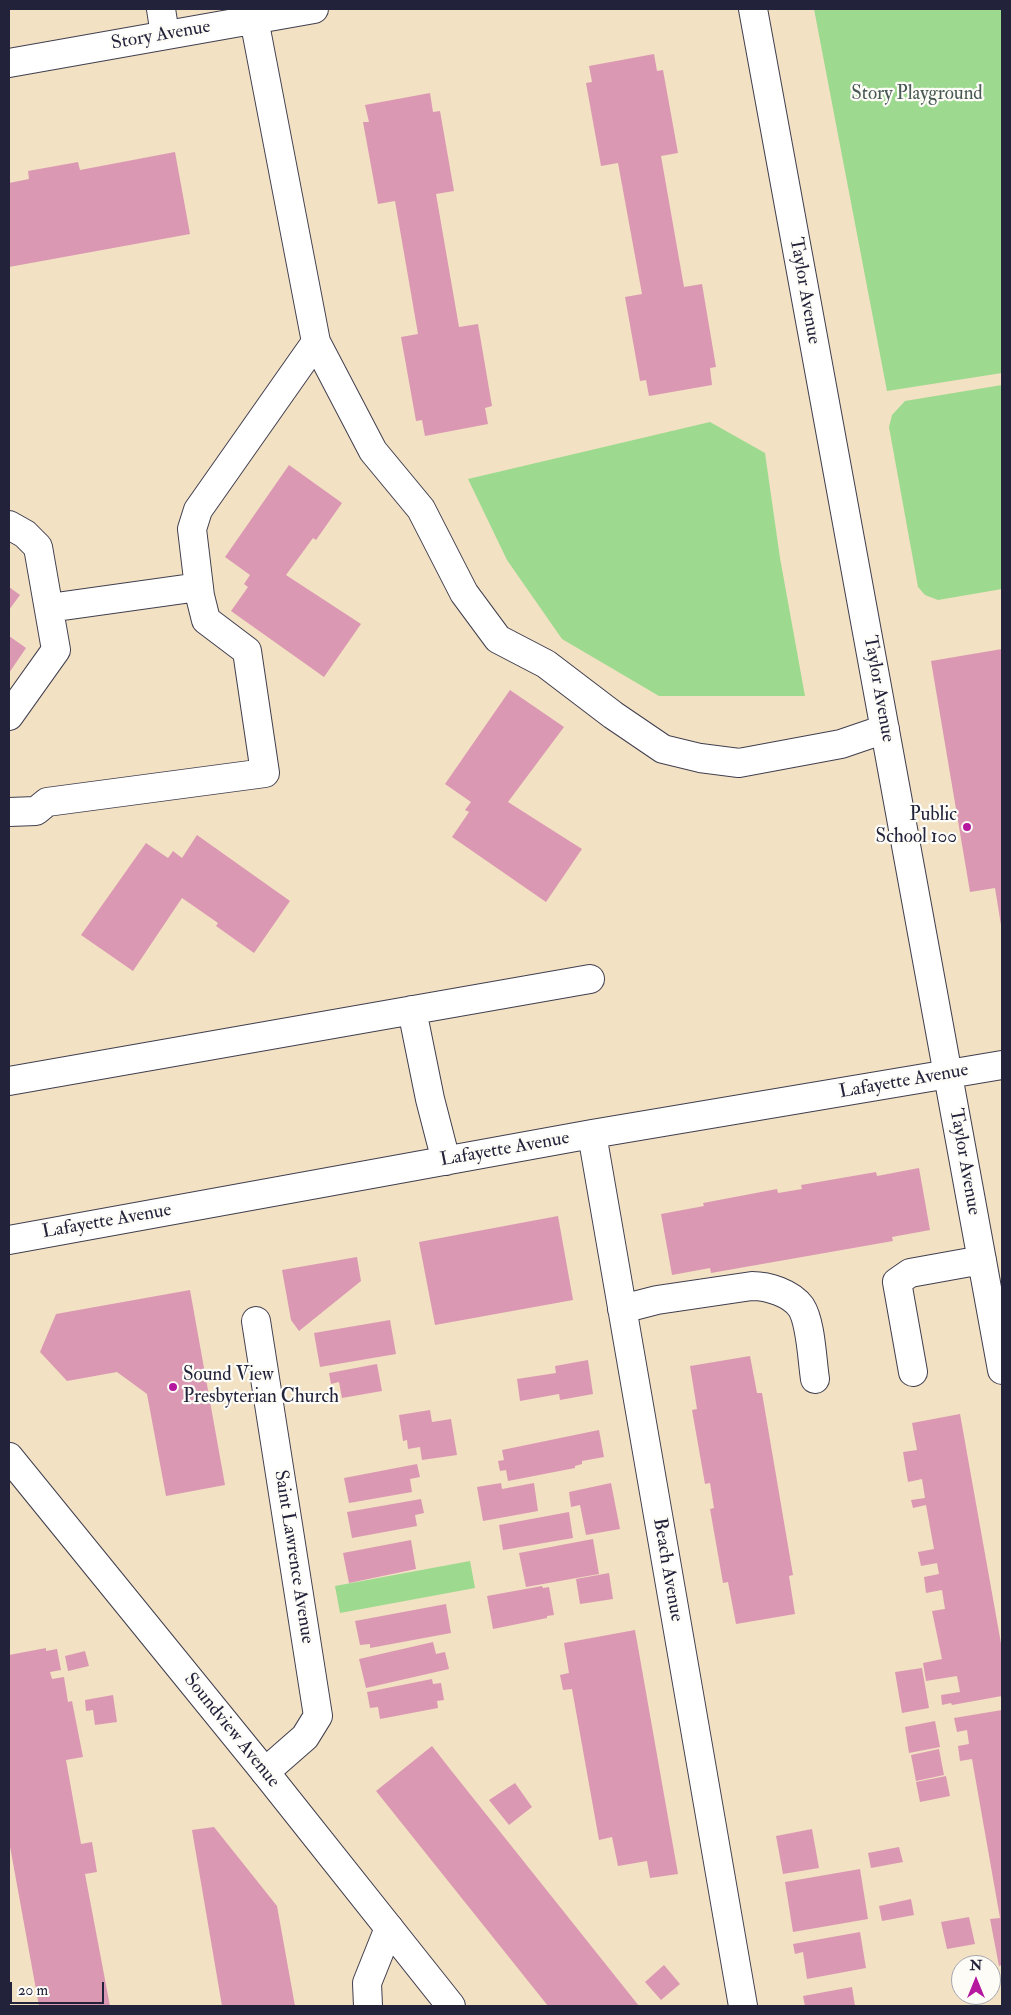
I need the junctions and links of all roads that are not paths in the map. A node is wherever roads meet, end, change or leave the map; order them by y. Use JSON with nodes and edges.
{"nodes":[{"id":1,"x":314,"y":9,"type":"edge"},
{"id":2,"x":753,"y":9,"type":"edge"},
{"id":3,"x":254,"y":19,"type":"junction"},
{"id":4,"x":163,"y":22,"type":"edge"},
{"id":5,"x":9,"y":63,"type":"edge"},
{"id":6,"x":316,"y":342,"type":"junction"},
{"id":7,"x":9,"y":525,"type":"edge"},
{"id":8,"x":199,"y":587,"type":"junction"},
{"id":9,"x":49,"y":608,"type":"junction"},
{"id":10,"x":9,"y":716,"type":"edge"},
{"id":11,"x":885,"y":729,"type":"junction"},
{"id":12,"x":9,"y":812,"type":"edge"},
{"id":13,"x":590,"y":979,"type":"dead end"},
{"id":14,"x":412,"y":1010,"type":"junction"},
{"id":15,"x":1002,"y":1065,"type":"edge"},
{"id":16,"x":948,"y":1075,"type":"junction"},
{"id":17,"x":9,"y":1080,"type":"edge"},
{"id":18,"x":592,"y":1134,"type":"junction"},
{"id":19,"x":446,"y":1161,"type":"junction"},
{"id":20,"x":9,"y":1240,"type":"edge"},
{"id":21,"x":982,"y":1260,"type":"junction"},
{"id":22,"x":622,"y":1309,"type":"junction"},
{"id":23,"x":256,"y":1321,"type":"dead end"},
{"id":24,"x":1002,"y":1370,"type":"edge"},
{"id":25,"x":913,"y":1372,"type":"dead end"},
{"id":26,"x":815,"y":1379,"type":"dead end"},
{"id":27,"x":9,"y":1457,"type":"edge"},
{"id":28,"x":265,"y":1772,"type":"junction"},
{"id":29,"x":389,"y":1928,"type":"junction"},
{"id":30,"x":368,"y":2006,"type":"edge"},
{"id":31,"x":451,"y":2006,"type":"edge"},
{"id":32,"x":743,"y":2006,"type":"edge"}],
"edges":[{"from":1,"to":3,"type":"street","name":"Story Avenue"},
{"from":2,"to":11,"type":"street","name":"Taylor Avenue"},
{"from":3,"to":4,"type":"street","name":"Story Avenue"},
{"from":3,"to":6,"type":"street"},
{"from":4,"to":5,"type":"street","name":"Story Avenue"},
{"from":6,"to":8,"type":"street"},
{"from":6,"to":11,"type":"street"},
{"from":7,"to":9,"type":"street"},
{"from":8,"to":9,"type":"street"},
{"from":8,"to":12,"type":"street"},
{"from":9,"to":10,"type":"street"},
{"from":11,"to":16,"type":"street","name":"Taylor Avenue"},
{"from":13,"to":14,"type":"street"},
{"from":14,"to":17,"type":"street"},
{"from":14,"to":19,"type":"street"},
{"from":15,"to":16,"type":"street","name":"Lafayette Avenue"},
{"from":16,"to":18,"type":"street","name":"Lafayette Avenue"},
{"from":16,"to":21,"type":"street","name":"Taylor Avenue"},
{"from":18,"to":19,"type":"street","name":"Lafayette Avenue"},
{"from":18,"to":22,"type":"street","name":"Beach Avenue"},
{"from":19,"to":20,"type":"street","name":"Lafayette Avenue"},
{"from":21,"to":24,"type":"street","name":"Taylor Avenue"},
{"from":21,"to":25,"type":"street"},
{"from":22,"to":26,"type":"street"},
{"from":22,"to":32,"type":"street","name":"Beach Avenue"},
{"from":23,"to":28,"type":"street","name":"Saint Lawrence Avenue"},
{"from":27,"to":28,"type":"street","name":"Soundview Avenue"},
{"from":28,"to":29,"type":"street","name":"Soundview Avenue"},
{"from":29,"to":30,"type":"street"},
{"from":29,"to":31,"type":"street","name":"Soundview Avenue"}]}
